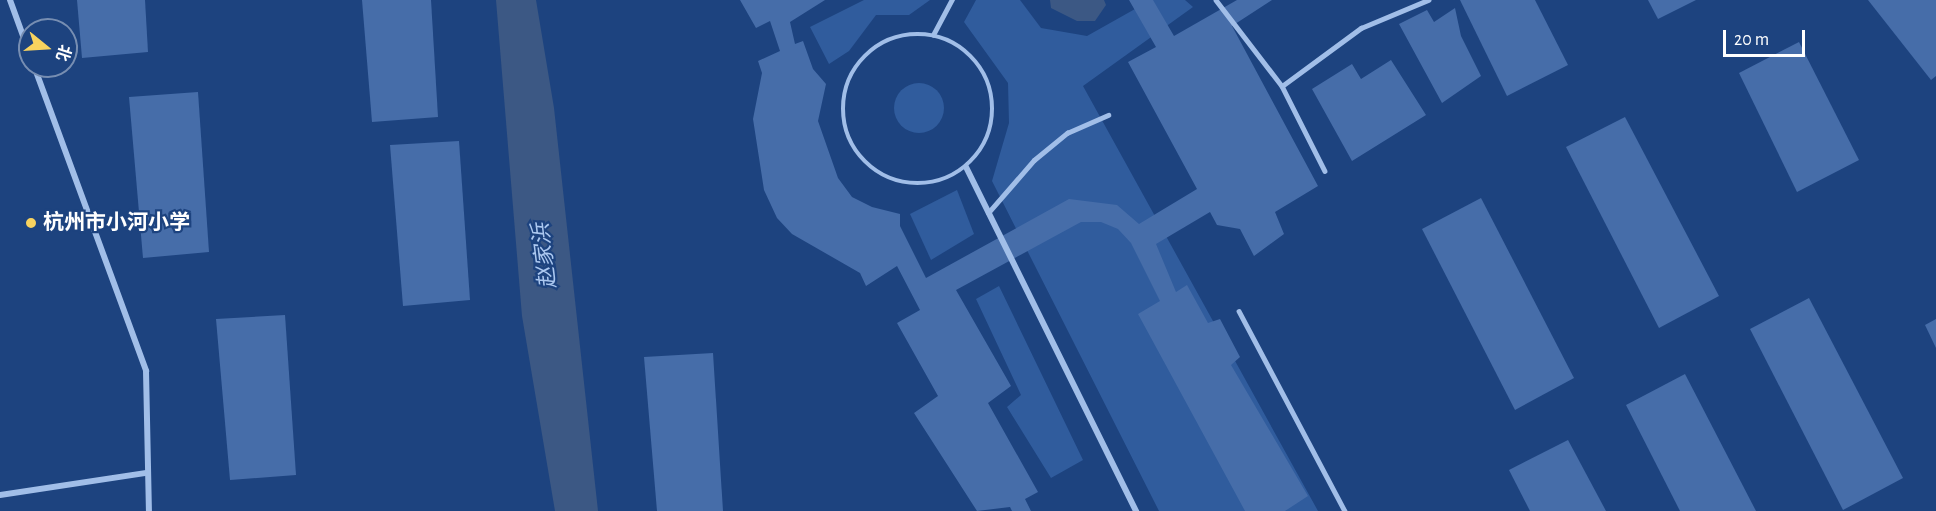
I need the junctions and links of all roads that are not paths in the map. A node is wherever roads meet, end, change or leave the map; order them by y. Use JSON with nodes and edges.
{"nodes":[{"id":1,"x":10,"y":0,"type":"edge"},
{"id":2,"x":952,"y":0,"type":"edge"},
{"id":3,"x":1216,"y":0,"type":"edge"},
{"id":4,"x":1428,"y":0,"type":"edge"},
{"id":5,"x":18,"y":22,"type":"edge"},
{"id":6,"x":933,"y":35,"type":"junction"},
{"id":7,"x":38,"y":78,"type":"edge"},
{"id":8,"x":1282,"y":86,"type":"junction"},
{"id":9,"x":1108,"y":115,"type":"dead end"},
{"id":10,"x":966,"y":167,"type":"junction"},
{"id":11,"x":1325,"y":171,"type":"dead end"},
{"id":12,"x":988,"y":213,"type":"junction"},
{"id":13,"x":1239,"y":311,"type":"dead end"},
{"id":14,"x":146,"y":473,"type":"junction"},
{"id":15,"x":0,"y":495,"type":"edge"},
{"id":16,"x":149,"y":511,"type":"edge"},
{"id":17,"x":1136,"y":511,"type":"edge"},
{"id":18,"x":1346,"y":511,"type":"edge"}],
"edges":[{"from":1,"to":5,"type":"street"},
{"from":2,"to":6,"type":"lane"},
{"from":3,"to":8,"type":"lane"},
{"from":4,"to":8,"type":"lane"},
{"from":6,"to":10,"type":"lane"},
{"from":6,"to":10,"type":"lane"},
{"from":7,"to":14,"type":"street"},
{"from":8,"to":11,"type":"lane"},
{"from":9,"to":12,"type":"lane"},
{"from":10,"to":12,"type":"street"},
{"from":12,"to":17,"type":"street"},
{"from":13,"to":18,"type":"lane"},
{"from":14,"to":15,"type":"street"},
{"from":14,"to":16,"type":"street"}]}
